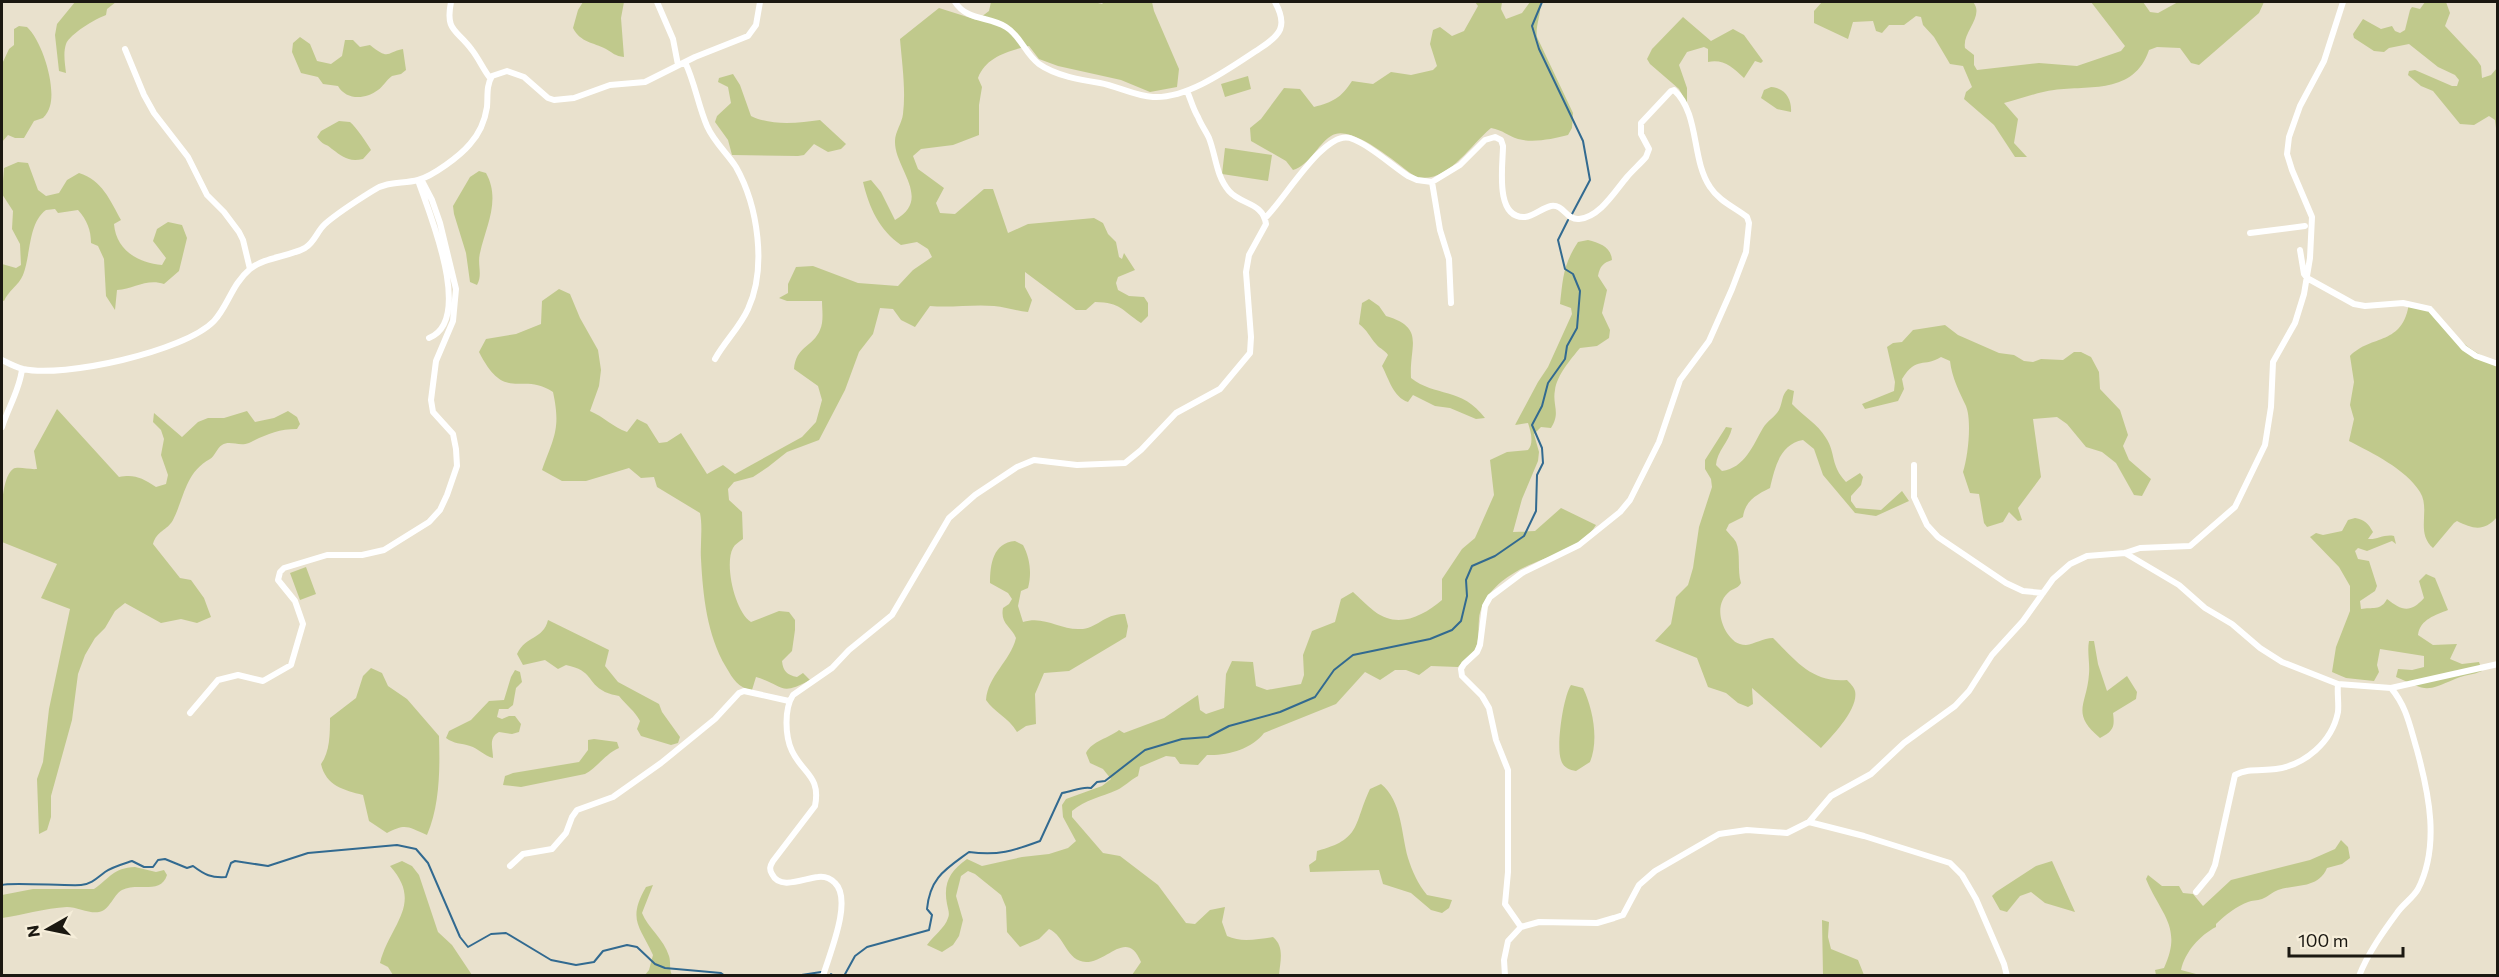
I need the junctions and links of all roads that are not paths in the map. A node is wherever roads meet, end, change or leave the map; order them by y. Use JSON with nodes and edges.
{"nodes":[{"id":1,"x":451,"y":2,"type":"edge"},
{"id":2,"x":657,"y":2,"type":"edge"},
{"id":3,"x":760,"y":2,"type":"edge"},
{"id":4,"x":955,"y":2,"type":"edge"},
{"id":5,"x":1275,"y":2,"type":"edge"},
{"id":6,"x":2343,"y":2,"type":"edge"},
{"id":7,"x":125,"y":49,"type":"dead end"},
{"id":8,"x":682,"y":63,"type":"junction"},
{"id":9,"x":490,"y":78,"type":"junction"},
{"id":10,"x":1187,"y":91,"type":"junction"},
{"id":11,"x":419,"y":180,"type":"junction"},
{"id":12,"x":1432,"y":182,"type":"junction"},
{"id":13,"x":1265,"y":218,"type":"junction"},
{"id":14,"x":2305,"y":226,"type":"dead end"},
{"id":15,"x":2250,"y":233,"type":"dead end"},
{"id":16,"x":2300,"y":250,"type":"dead end"},
{"id":17,"x":250,"y":269,"type":"junction"},
{"id":18,"x":2307,"y":278,"type":"junction"},
{"id":19,"x":1451,"y":303,"type":"dead end"},
{"id":20,"x":429,"y":338,"type":"dead end"},
{"id":21,"x":715,"y":359,"type":"dead end"},
{"id":22,"x":2,"y":360,"type":"edge"},
{"id":23,"x":2498,"y":364,"type":"edge"},
{"id":24,"x":22,"y":369,"type":"junction"},
{"id":25,"x":2,"y":427,"type":"edge"},
{"id":26,"x":1914,"y":465,"type":"dead end"},
{"id":27,"x":2125,"y":553,"type":"junction"},
{"id":28,"x":2043,"y":594,"type":"junction"},
{"id":29,"x":2498,"y":664,"type":"edge"},
{"id":30,"x":2338,"y":684,"type":"junction"},
{"id":31,"x":2391,"y":688,"type":"junction"},
{"id":32,"x":789,"y":701,"type":"junction"},
{"id":33,"x":190,"y":713,"type":"dead end"},
{"id":34,"x":1809,"y":822,"type":"junction"},
{"id":35,"x":510,"y":866,"type":"dead end"},
{"id":36,"x":2196,"y":892,"type":"dead end"},
{"id":37,"x":1521,"y":927,"type":"junction"},
{"id":38,"x":823,"y":975,"type":"edge"},
{"id":39,"x":1505,"y":975,"type":"edge"},
{"id":40,"x":2007,"y":975,"type":"edge"},
{"id":41,"x":2359,"y":975,"type":"edge"}],
"edges":[{"from":1,"to":9,"type":"street"},
{"from":2,"to":8,"type":"street"},
{"from":3,"to":8,"type":"street"},
{"from":4,"to":10,"type":"street"},
{"from":5,"to":10,"type":"street"},
{"from":6,"to":18,"type":"street"},
{"from":7,"to":17,"type":"street"},
{"from":8,"to":9,"type":"street"},
{"from":8,"to":21,"type":"street"},
{"from":9,"to":11,"type":"street"},
{"from":10,"to":13,"type":"street"},
{"from":11,"to":17,"type":"street"},
{"from":11,"to":20,"type":"street"},
{"from":11,"to":33,"type":"street"},
{"from":12,"to":13,"type":"street"},
{"from":12,"to":19,"type":"street"},
{"from":12,"to":37,"type":"street"},
{"from":13,"to":32,"type":"street"},
{"from":14,"to":15,"type":"street"},
{"from":16,"to":18,"type":"street"},
{"from":17,"to":24,"type":"street"},
{"from":18,"to":23,"type":"street"},
{"from":18,"to":27,"type":"street"},
{"from":22,"to":24,"type":"street"},
{"from":24,"to":25,"type":"street"},
{"from":26,"to":28,"type":"street"},
{"from":27,"to":28,"type":"street"},
{"from":27,"to":30,"type":"street"},
{"from":28,"to":34,"type":"street"},
{"from":29,"to":31,"type":"street"},
{"from":30,"to":31,"type":"street"},
{"from":30,"to":36,"type":"street"},
{"from":31,"to":41,"type":"street"},
{"from":32,"to":35,"type":"street"},
{"from":32,"to":38,"type":"street"},
{"from":34,"to":37,"type":"street"},
{"from":34,"to":40,"type":"street"},
{"from":37,"to":39,"type":"street"}]}
